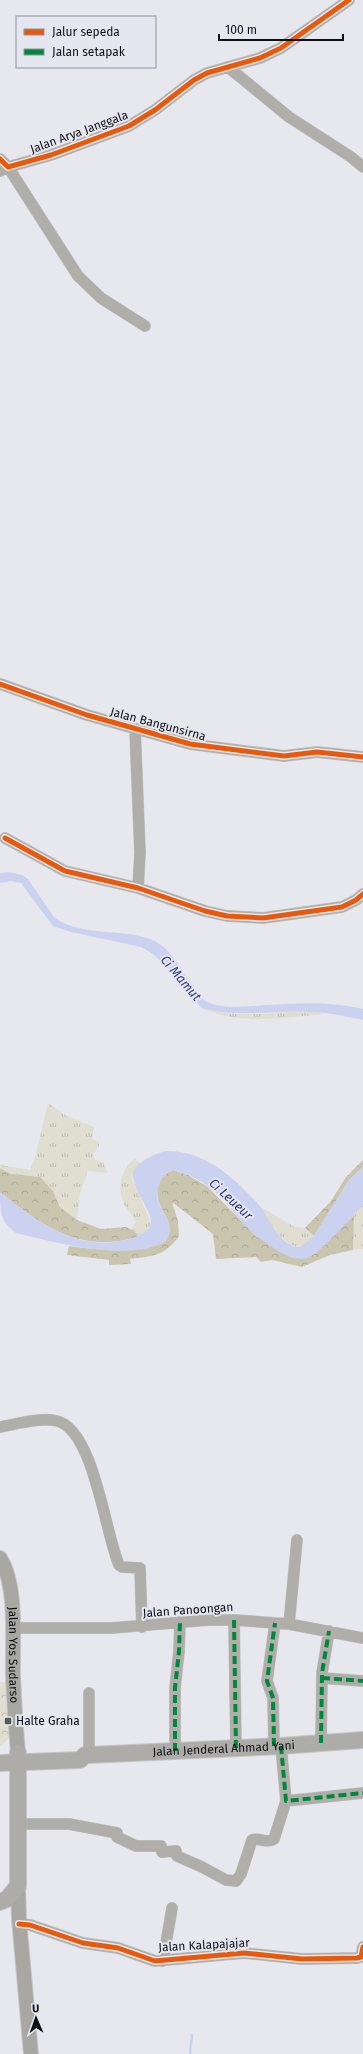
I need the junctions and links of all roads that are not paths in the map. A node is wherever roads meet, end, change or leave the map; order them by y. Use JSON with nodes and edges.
{"nodes":[{"id":1,"x":349,"y":0,"type":"edge"},
{"id":2,"x":228,"y":67,"type":"junction"},
{"id":3,"x":3,"y":166,"type":"edge"},
{"id":4,"x":363,"y":166,"type":"edge"},
{"id":5,"x":145,"y":326,"type":"dead end"},
{"id":6,"x":0,"y":684,"type":"edge"},
{"id":7,"x":135,"y":729,"type":"junction"},
{"id":8,"x":363,"y":757,"type":"edge"},
{"id":9,"x":5,"y":838,"type":"dead end"},
{"id":10,"x":138,"y":888,"type":"junction"},
{"id":11,"x":363,"y":894,"type":"edge"},
{"id":12,"x":0,"y":1427,"type":"edge"},
{"id":13,"x":297,"y":1540,"type":"dead end"},
{"id":14,"x":0,"y":1558,"type":"edge"},
{"id":15,"x":234,"y":1620,"type":"junction"},
{"id":16,"x":180,"y":1622,"type":"junction"},
{"id":17,"x":275,"y":1622,"type":"junction"},
{"id":18,"x":289,"y":1624,"type":"junction"},
{"id":19,"x":142,"y":1627,"type":"junction"},
{"id":20,"x":13,"y":1628,"type":"junction"},
{"id":21,"x":329,"y":1631,"type":"junction"},
{"id":22,"x":363,"y":1638,"type":"edge"},
{"id":23,"x":322,"y":1678,"type":"junction"},
{"id":24,"x":363,"y":1681,"type":"edge"},
{"id":25,"x":89,"y":1693,"type":"dead end"},
{"id":26,"x":363,"y":1740,"type":"edge"},
{"id":27,"x":321,"y":1743,"type":"junction"},
{"id":28,"x":277,"y":1746,"type":"junction"},
{"id":29,"x":236,"y":1748,"type":"junction"},
{"id":30,"x":175,"y":1751,"type":"junction"},
{"id":31,"x":0,"y":1754,"type":"edge"},
{"id":32,"x":87,"y":1755,"type":"junction"},
{"id":33,"x":18,"y":1758,"type":"junction"},
{"id":34,"x":0,"y":1764,"type":"edge"},
{"id":35,"x":363,"y":1793,"type":"edge"},
{"id":36,"x":286,"y":1801,"type":"junction"},
{"id":37,"x":19,"y":1824,"type":"junction"},
{"id":38,"x":18,"y":1886,"type":"junction"},
{"id":39,"x":0,"y":1903,"type":"edge"},
{"id":40,"x":172,"y":1908,"type":"dead end"},
{"id":41,"x":19,"y":1921,"type":"junction"},
{"id":42,"x":362,"y":1953,"type":"edge"},
{"id":43,"x":163,"y":1961,"type":"junction"},
{"id":44,"x":31,"y":2054,"type":"edge"}],
"edges":[{"from":1,"to":2,"type":"street","name":"Jalan Arya Janggala"},
{"from":2,"to":3,"type":"street","name":"Jalan Arya Janggala"},
{"from":2,"to":4,"type":"street"},
{"from":3,"to":5,"type":"street"},
{"from":6,"to":7,"type":"street","name":"Jalan Bangunsirna"},
{"from":7,"to":8,"type":"street","name":"Jalan Bangunsirna"},
{"from":7,"to":10,"type":"street"},
{"from":9,"to":10,"type":"street"},
{"from":10,"to":11,"type":"street"},
{"from":12,"to":19,"type":"street"},
{"from":13,"to":18,"type":"street"},
{"from":14,"to":20,"type":"main road","name":"Jalan Yos Sudarso"},
{"from":15,"to":16,"type":"street","name":"Jalan Panoongan"},
{"from":15,"to":17,"type":"street","name":"Jalan Panoongan"},
{"from":15,"to":29,"type":"street"},
{"from":16,"to":19,"type":"street","name":"Jalan Panoongan"},
{"from":16,"to":30,"type":"street"},
{"from":17,"to":18,"type":"street","name":"Jalan Panoongan"},
{"from":17,"to":28,"type":"street"},
{"from":18,"to":21,"type":"street","name":"Jalan Panoongan"},
{"from":19,"to":20,"type":"street","name":"Jalan Panoongan"},
{"from":20,"to":33,"type":"main road","name":"Jalan Yos Sudarso"},
{"from":21,"to":22,"type":"street","name":"Jalan Panoongan"},
{"from":21,"to":23,"type":"street"},
{"from":23,"to":24,"type":"street"},
{"from":23,"to":27,"type":"street"},
{"from":25,"to":32,"type":"street"},
{"from":26,"to":27,"type":"highway","name":"Jalan Jenderal Ahmad Yani"},
{"from":27,"to":28,"type":"highway","name":"Jalan Jenderal Ahmad Yani"},
{"from":28,"to":29,"type":"highway","name":"Jalan Jenderal Ahmad Yani"},
{"from":28,"to":36,"type":"street"},
{"from":29,"to":30,"type":"highway","name":"Jalan Jenderal Ahmad Yani"},
{"from":30,"to":32,"type":"highway","name":"Jalan Jenderal Ahmad Yani"},
{"from":31,"to":33,"type":"highway","name":"Jalan Jenderal Ahmad Yani"},
{"from":32,"to":33,"type":"highway","name":"Jalan Jenderal Ahmad Yani"},
{"from":33,"to":34,"type":"highway","name":"Jalan Jenderal Ahmad Yani"},
{"from":33,"to":37,"type":"highway"},
{"from":35,"to":36,"type":"street"},
{"from":36,"to":37,"type":"street"},
{"from":37,"to":38,"type":"highway"},
{"from":38,"to":39,"type":"highway"},
{"from":38,"to":41,"type":"main road"},
{"from":39,"to":41,"type":"main road"},
{"from":40,"to":43,"type":"street"},
{"from":41,"to":43,"type":"street","name":"Jalan Kalapajajar"},
{"from":41,"to":44,"type":"main road"},
{"from":42,"to":43,"type":"street","name":"Jalan Kalapajajar"}]}
